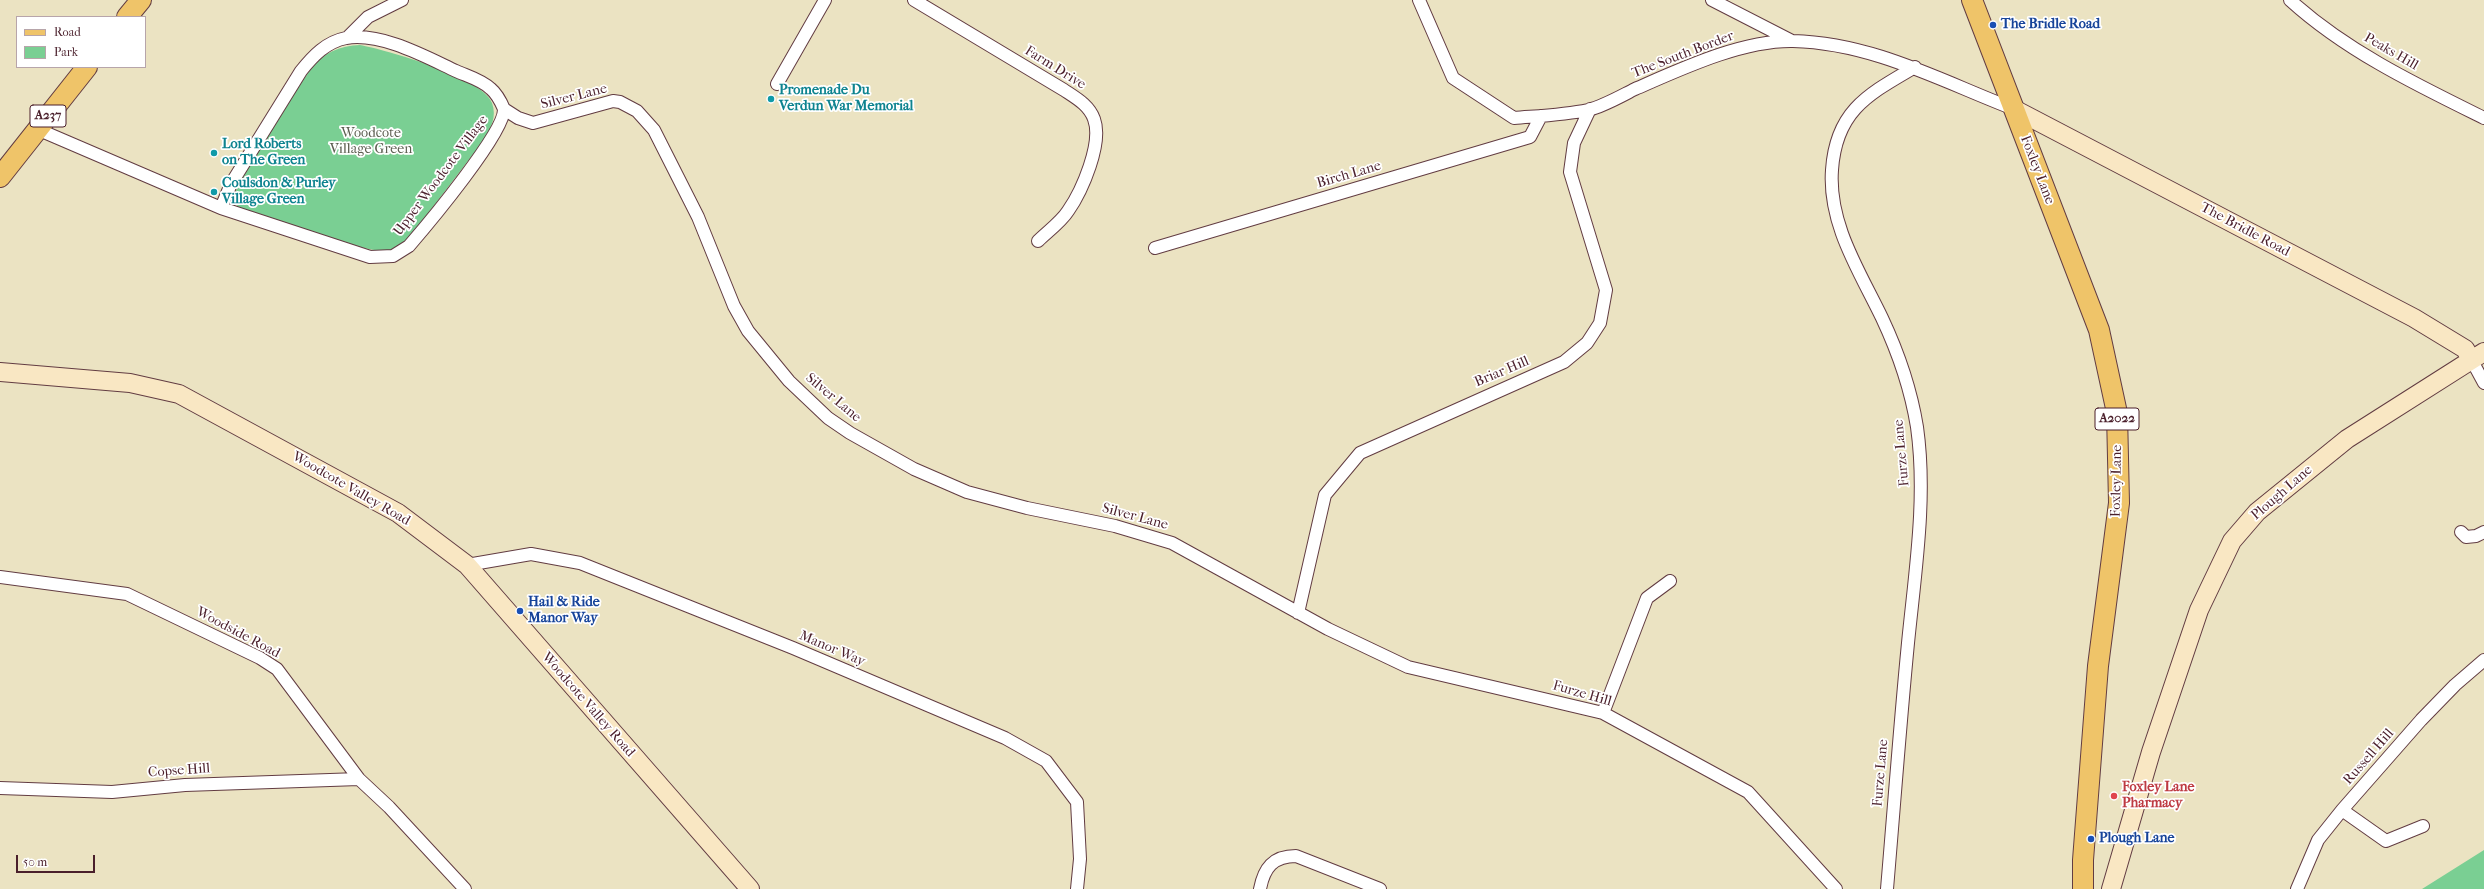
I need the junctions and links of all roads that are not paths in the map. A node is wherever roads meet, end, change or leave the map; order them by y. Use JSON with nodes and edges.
{"nodes":[{"id":1,"x":141,"y":0,"type":"edge"},
{"id":2,"x":402,"y":0,"type":"edge"},
{"id":3,"x":826,"y":0,"type":"edge"},
{"id":4,"x":914,"y":0,"type":"edge"},
{"id":5,"x":1419,"y":0,"type":"edge"},
{"id":6,"x":1712,"y":0,"type":"edge"},
{"id":7,"x":1972,"y":0,"type":"edge"},
{"id":8,"x":2290,"y":0,"type":"edge"},
{"id":9,"x":128,"y":16,"type":"edge"},
{"id":10,"x":348,"y":37,"type":"junction"},
{"id":11,"x":1792,"y":41,"type":"junction"},
{"id":12,"x":1916,"y":67,"type":"junction"},
{"id":13,"x":86,"y":68,"type":"edge"},
{"id":14,"x":777,"y":84,"type":"dead end"},
{"id":15,"x":2014,"y":108,"type":"junction"},
{"id":16,"x":504,"y":109,"type":"junction"},
{"id":17,"x":1590,"y":110,"type":"junction"},
{"id":18,"x":1541,"y":116,"type":"junction"},
{"id":19,"x":2484,"y":118,"type":"edge"},
{"id":20,"x":38,"y":129,"type":"junction"},
{"id":21,"x":0,"y":176,"type":"edge"},
{"id":22,"x":221,"y":208,"type":"junction"},
{"id":23,"x":1038,"y":241,"type":"dead end"},
{"id":24,"x":1155,"y":248,"type":"dead end"},
{"id":25,"x":2478,"y":356,"type":"edge"},
{"id":26,"x":0,"y":372,"type":"edge"},
{"id":27,"x":2484,"y":383,"type":"edge"},
{"id":28,"x":2461,"y":532,"type":"dead end"},
{"id":29,"x":2484,"y":532,"type":"edge"},
{"id":30,"x":467,"y":566,"type":"junction"},
{"id":31,"x":0,"y":576,"type":"edge"},
{"id":32,"x":1670,"y":581,"type":"dead end"},
{"id":33,"x":1298,"y":613,"type":"junction"},
{"id":34,"x":2484,"y":660,"type":"edge"},
{"id":35,"x":1603,"y":714,"type":"junction"},
{"id":36,"x":359,"y":779,"type":"junction"},
{"id":37,"x":0,"y":788,"type":"edge"},
{"id":38,"x":2342,"y":810,"type":"junction"},
{"id":39,"x":2422,"y":826,"type":"dead end"},
{"id":40,"x":465,"y":889,"type":"edge"},
{"id":41,"x":750,"y":889,"type":"edge"},
{"id":42,"x":1077,"y":889,"type":"edge"},
{"id":43,"x":1260,"y":889,"type":"edge"},
{"id":44,"x":1380,"y":889,"type":"edge"},
{"id":45,"x":1836,"y":889,"type":"edge"},
{"id":46,"x":1887,"y":889,"type":"edge"},
{"id":47,"x":2083,"y":889,"type":"edge"},
{"id":48,"x":2111,"y":889,"type":"edge"},
{"id":49,"x":2296,"y":889,"type":"edge"}],
"edges":[{"from":1,"to":9,"type":"main road"},
{"from":2,"to":10,"type":"street"},
{"from":3,"to":14,"type":"street"},
{"from":4,"to":23,"type":"street","name":"Farm Drive"},
{"from":5,"to":18,"type":"street","name":"The South Border"},
{"from":6,"to":11,"type":"street"},
{"from":7,"to":15,"type":"main road","name":"Foxley Lane","number":"A2022"},
{"from":8,"to":19,"type":"street","name":"Peaks Hill"},
{"from":10,"to":16,"type":"street","name":"Upper Woodcote Village"},
{"from":10,"to":22,"type":"street","name":"Upper Woodcote Village"},
{"from":11,"to":12,"type":"street","name":"The South Border"},
{"from":11,"to":17,"type":"street","name":"The South Border"},
{"from":12,"to":15,"type":"street","name":"The South Border"},
{"from":12,"to":46,"type":"street","name":"Furze Lane"},
{"from":13,"to":20,"type":"main road","number":"A237"},
{"from":15,"to":25,"type":"street","name":"The Bridle Road"},
{"from":15,"to":47,"type":"main road","name":"Foxley Lane","number":"A2022"},
{"from":16,"to":22,"type":"street","name":"Upper Woodcote Village"},
{"from":16,"to":33,"type":"street","name":"Silver Lane"},
{"from":17,"to":18,"type":"street","name":"The South Border"},
{"from":17,"to":33,"type":"street","name":"Briar Hill"},
{"from":18,"to":24,"type":"street","name":"Birch Lane"},
{"from":20,"to":21,"type":"main road","number":"A237"},
{"from":20,"to":22,"type":"street","name":"Upper Woodcote Village"},
{"from":25,"to":27,"type":"street"},
{"from":25,"to":48,"type":"street","name":"Plough Lane"},
{"from":26,"to":30,"type":"street","name":"Woodcote Valley Road"},
{"from":28,"to":29,"type":"street"},
{"from":30,"to":41,"type":"street","name":"Woodcote Valley Road"},
{"from":30,"to":42,"type":"street","name":"Manor Way"},
{"from":31,"to":36,"type":"street","name":"Woodside Road"},
{"from":32,"to":35,"type":"street"},
{"from":33,"to":35,"type":"street","name":"Furze Hill"},
{"from":34,"to":38,"type":"street","name":"Russell Hill"},
{"from":35,"to":45,"type":"street","name":"Furze Hill"},
{"from":36,"to":37,"type":"street","name":"Copse Hill"},
{"from":36,"to":40,"type":"street","name":"Woodside Road"},
{"from":38,"to":39,"type":"street"},
{"from":38,"to":49,"type":"street","name":"Russell Hill"},
{"from":43,"to":44,"type":"street"}]}
